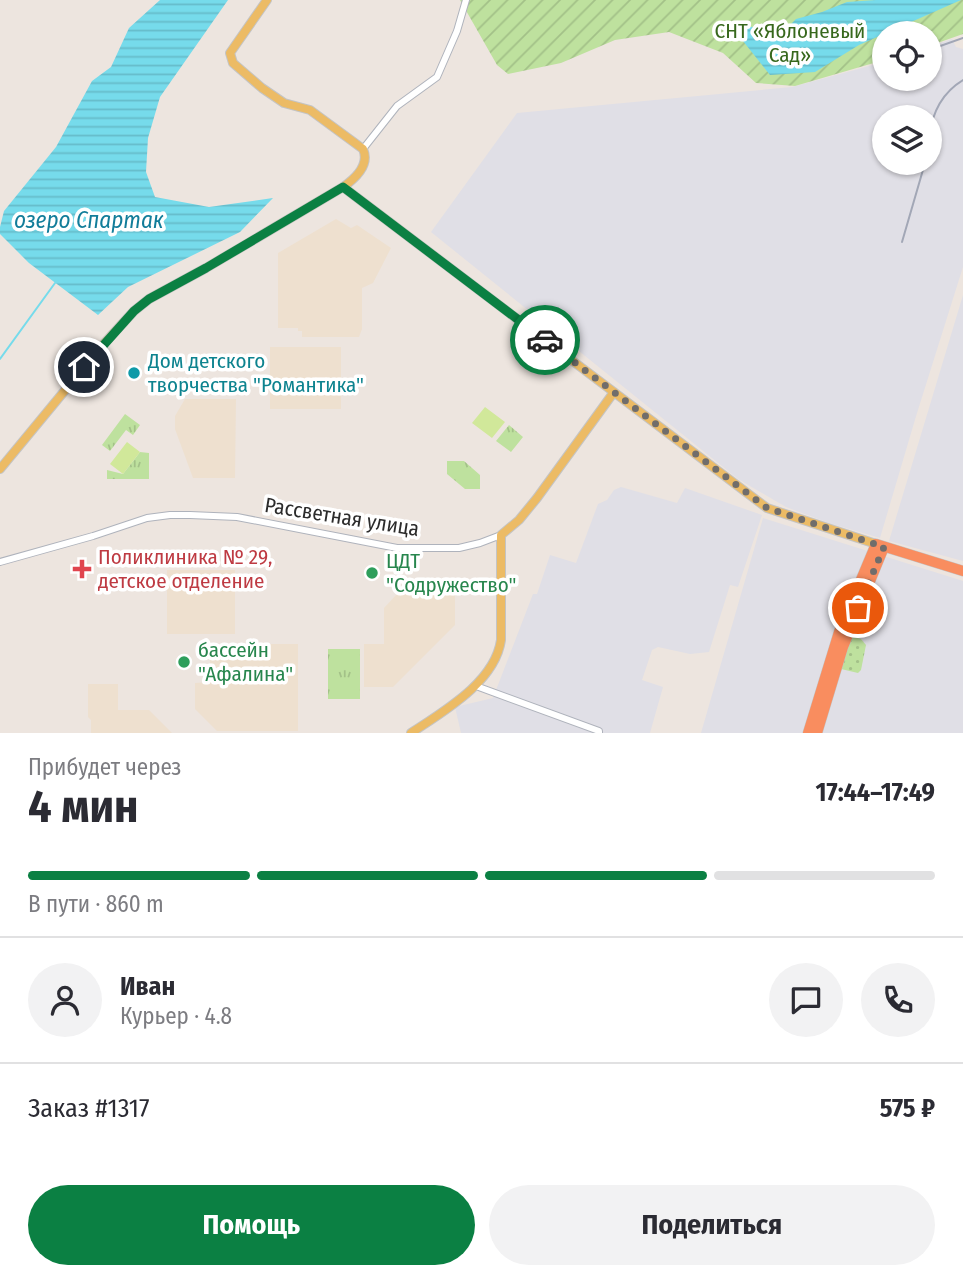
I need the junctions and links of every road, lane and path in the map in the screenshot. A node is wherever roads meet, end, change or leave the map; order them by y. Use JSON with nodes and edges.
{"nodes":[{"id":1,"x":267,"y":0,"type":"edge"},
{"id":2,"x":466,"y":0,"type":"edge"},
{"id":3,"x":363,"y":149,"type":"junction"},
{"id":4,"x":343,"y":187,"type":"junction"},
{"id":5,"x":614,"y":392,"type":"junction"},
{"id":6,"x":0,"y":469,"type":"edge"},
{"id":7,"x":501,"y":535,"type":"junction"},
{"id":8,"x":880,"y":545,"type":"junction"},
{"id":9,"x":0,"y":562,"type":"edge"},
{"id":10,"x":963,"y":571,"type":"edge"},
{"id":11,"x":835,"y":656,"type":"junction"},
{"id":12,"x":476,"y":687,"type":"junction"},
{"id":13,"x":411,"y":733,"type":"edge"},
{"id":14,"x":599,"y":733,"type":"edge"},
{"id":15,"x":808,"y":733,"type":"edge"},
{"id":16,"x":817,"y":733,"type":"edge"}],
"edges":[{"from":1,"to":3,"type":"main road"},
{"from":2,"to":3,"type":"street"},
{"from":3,"to":4,"type":"main road"},
{"from":4,"to":5,"type":"main road"},
{"from":4,"to":6,"type":"main road"},
{"from":5,"to":7,"type":"main road","name":"Рассветная улица"},
{"from":5,"to":8,"type":"main road"},
{"from":7,"to":9,"type":"street","name":"Рассветная улица"},
{"from":7,"to":12,"type":"main road"},
{"from":8,"to":10,"type":"highway"},
{"from":8,"to":11,"type":"highway"},
{"from":11,"to":15,"type":"highway"},
{"from":11,"to":16,"type":"highway"},
{"from":12,"to":13,"type":"main road"},
{"from":12,"to":14,"type":"street"}]}
